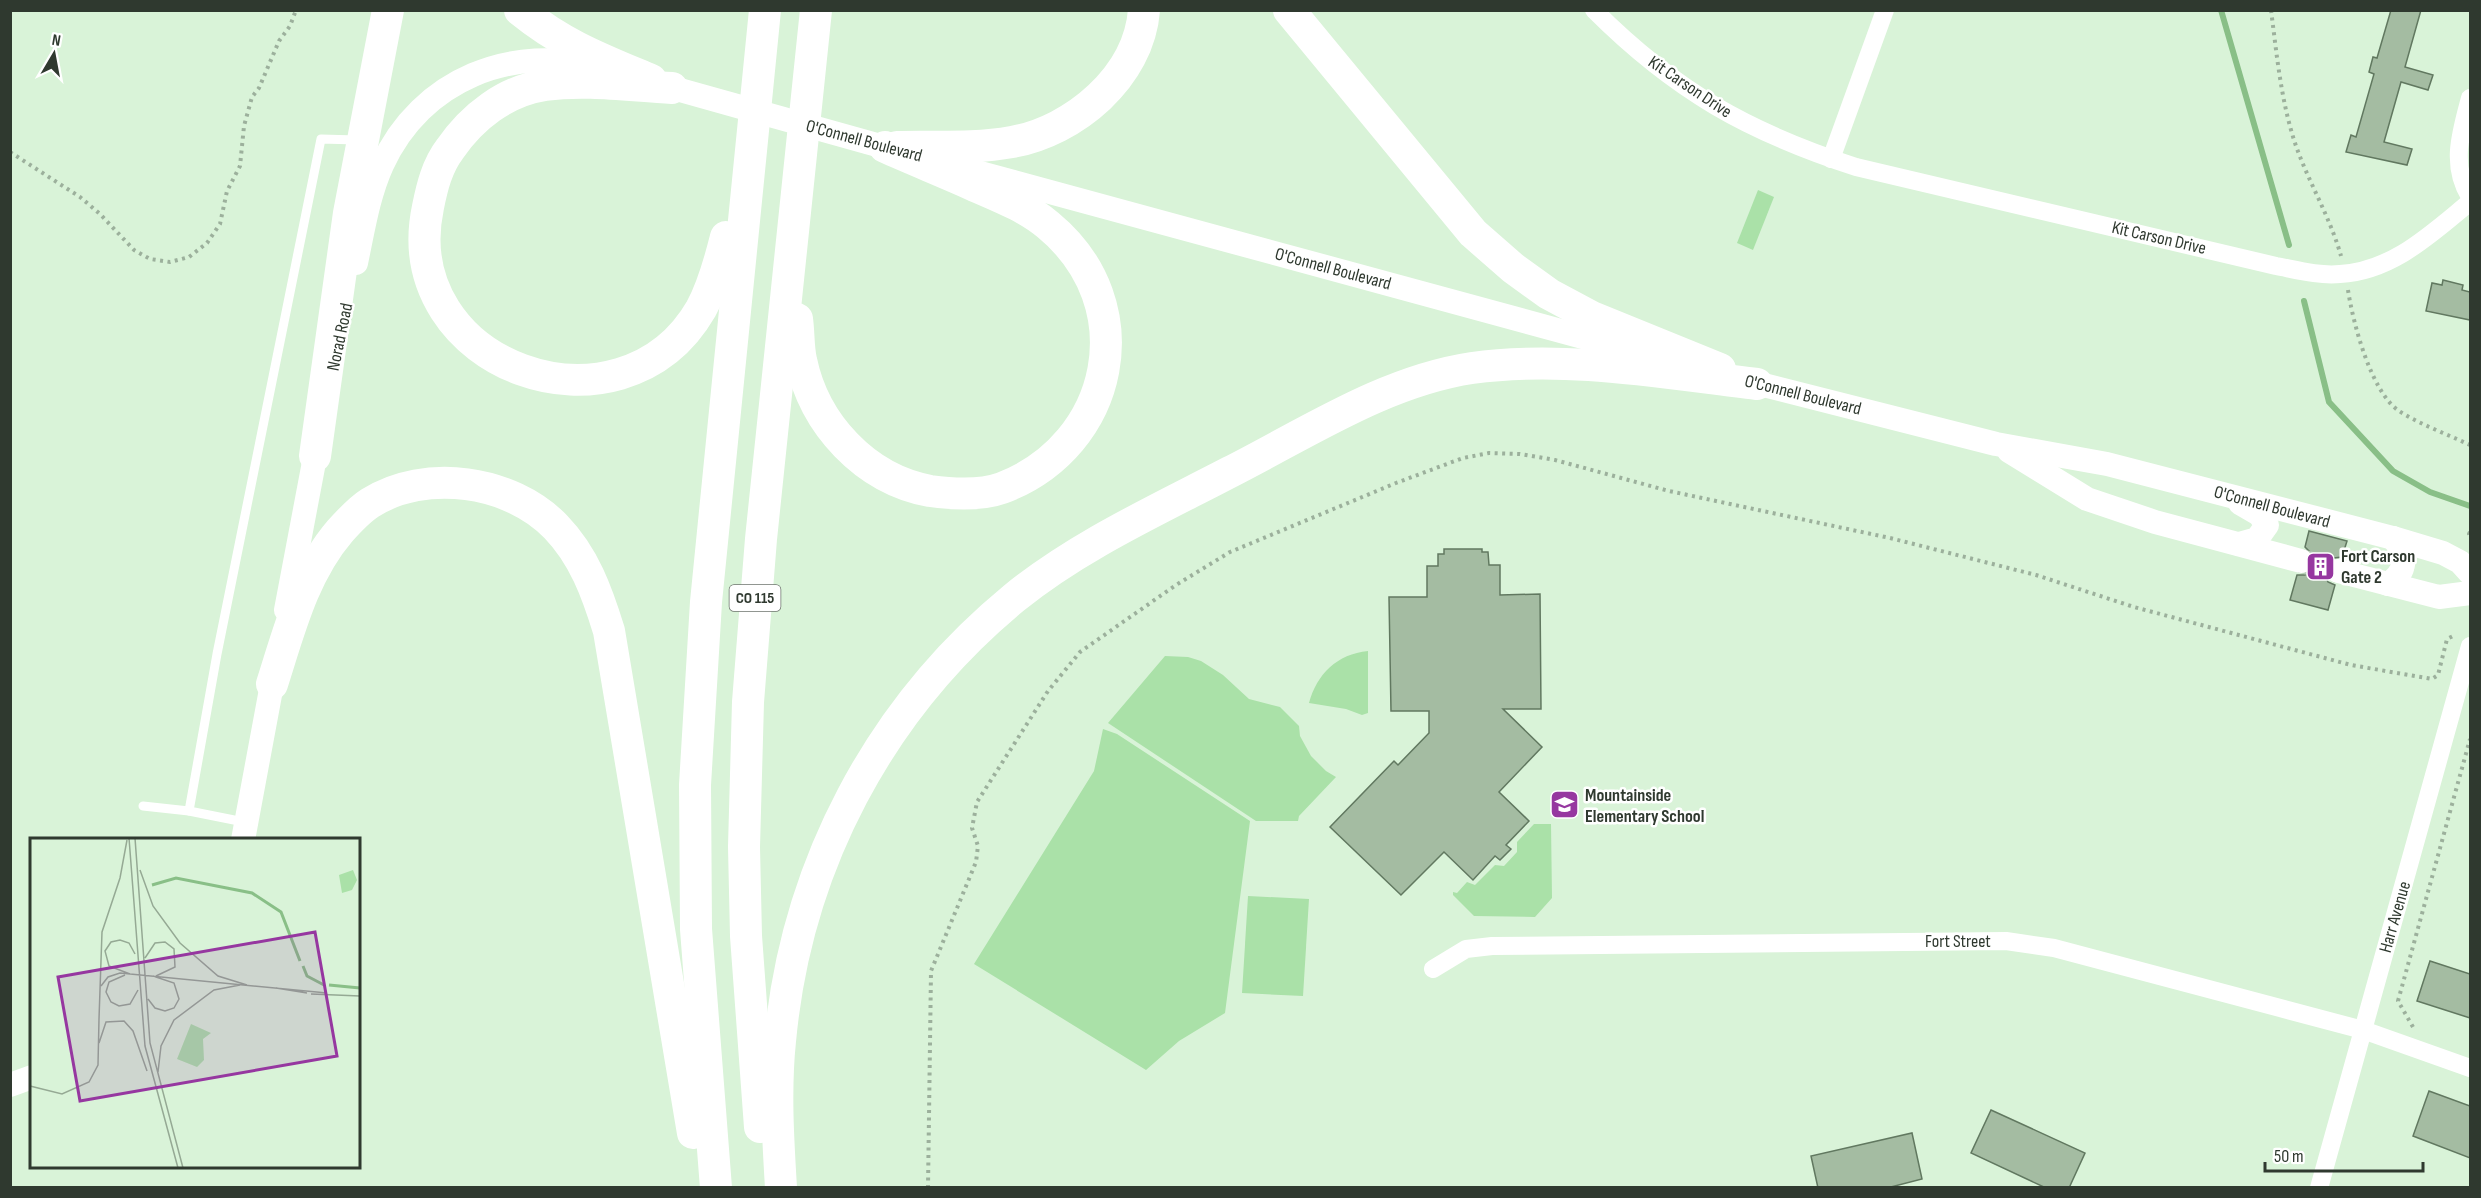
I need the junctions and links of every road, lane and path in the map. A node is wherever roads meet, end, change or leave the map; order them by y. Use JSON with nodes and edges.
{"nodes":[{"id":1,"x":296,"y":10,"type":"edge"},
{"id":2,"x":388,"y":10,"type":"edge"},
{"id":3,"x":520,"y":10,"type":"edge"},
{"id":4,"x":758,"y":10,"type":"edge"},
{"id":5,"x":765,"y":10,"type":"edge"},
{"id":6,"x":816,"y":10,"type":"edge"},
{"id":7,"x":829,"y":10,"type":"edge"},
{"id":8,"x":1143,"y":10,"type":"edge"},
{"id":9,"x":1289,"y":10,"type":"edge"},
{"id":10,"x":1594,"y":10,"type":"edge"},
{"id":11,"x":1885,"y":10,"type":"edge"},
{"id":12,"x":2271,"y":10,"type":"edge"},
{"id":13,"x":757,"y":80,"type":"junction"},
{"id":14,"x":672,"y":88,"type":"junction"},
{"id":15,"x":807,"y":91,"type":"junction"},
{"id":16,"x":2470,"y":98,"type":"edge"},
{"id":17,"x":363,"y":140,"type":"junction"},
{"id":18,"x":885,"y":147,"type":"junction"},
{"id":19,"x":750,"y":148,"type":"junction"},
{"id":20,"x":10,"y":153,"type":"edge"},
{"id":21,"x":801,"y":159,"type":"junction"},
{"id":22,"x":1831,"y":159,"type":"junction"},
{"id":23,"x":2470,"y":200,"type":"edge"},
{"id":24,"x":2345,"y":274,"type":"junction"},
{"id":25,"x":1757,"y":384,"type":"junction"},
{"id":26,"x":1996,"y":444,"type":"junction"},
{"id":27,"x":2470,"y":445,"type":"edge"},
{"id":28,"x":315,"y":456,"type":"junction"},
{"id":29,"x":2227,"y":495,"type":"junction"},
{"id":30,"x":2470,"y":532,"type":"edge"},
{"id":31,"x":2470,"y":537,"type":"edge"},
{"id":32,"x":2393,"y":538,"type":"junction"},
{"id":33,"x":2239,"y":544,"type":"junction"},
{"id":34,"x":2301,"y":561,"type":"tunnel mouth"},
{"id":35,"x":2338,"y":571,"type":"tunnel mouth"},
{"id":36,"x":2470,"y":573,"type":"edge"},
{"id":37,"x":2388,"y":584,"type":"junction"},
{"id":38,"x":2470,"y":593,"type":"edge"},
{"id":39,"x":2467,"y":639,"type":"edge"},
{"id":40,"x":272,"y":684,"type":"junction"},
{"id":41,"x":2470,"y":739,"type":"edge"},
{"id":42,"x":143,"y":806,"type":"dead end"},
{"id":43,"x":189,"y":811,"type":"junction"},
{"id":44,"x":245,"y":831,"type":"edge"},
{"id":45,"x":1434,"y":969,"type":"dead end"},
{"id":46,"x":2363,"y":1030,"type":"junction"},
{"id":47,"x":2423,"y":1031,"type":"dead end"},
{"id":48,"x":2470,"y":1068,"type":"edge"},
{"id":49,"x":30,"y":1078,"type":"edge"},
{"id":50,"x":10,"y":1085,"type":"edge"},
{"id":51,"x":702,"y":1188,"type":"edge"},
{"id":52,"x":716,"y":1188,"type":"edge"},
{"id":53,"x":767,"y":1188,"type":"edge"},
{"id":54,"x":781,"y":1188,"type":"edge"},
{"id":55,"x":928,"y":1188,"type":"edge"},
{"id":56,"x":2319,"y":1188,"type":"edge"}],
"edges":[{"from":1,"to":20,"type":"path"},
{"from":2,"to":17,"type":"highway"},
{"from":3,"to":14,"type":"highway"},
{"from":4,"to":13,"type":"highway"},
{"from":5,"to":13,"type":"highway","number":"CO 115"},
{"from":6,"to":15,"type":"highway","number":"CO 115"},
{"from":7,"to":15,"type":"highway"},
{"from":8,"to":18,"type":"highway"},
{"from":9,"to":25,"type":"highway"},
{"from":10,"to":22,"type":"street","name":"Kit Carson Drive"},
{"from":11,"to":22,"type":"street"},
{"from":12,"to":24,"type":"path"},
{"from":13,"to":19,"type":"highway","number":"CO 115"},
{"from":14,"to":18,"type":"main road","name":"O'Connell Boulevard"},
{"from":14,"to":19,"type":"highway"},
{"from":14,"to":28,"type":"main road","name":"Norad Road"},
{"from":15,"to":21,"type":"highway","number":"CO 115"},
{"from":16,"to":23,"type":"street"},
{"from":17,"to":28,"type":"highway"},
{"from":17,"to":43,"type":"lane"},
{"from":18,"to":21,"type":"highway"},
{"from":18,"to":25,"type":"main road","name":"O'Connell Boulevard"},
{"from":19,"to":52,"type":"highway","number":"CO 115"},
{"from":21,"to":53,"type":"highway","number":"CO 115"},
{"from":22,"to":24,"type":"street","name":"Kit Carson Drive"},
{"from":23,"to":24,"type":"street","name":"Kit Carson Drive"},
{"from":24,"to":27,"type":"path"},
{"from":25,"to":26,"type":"main road","name":"O'Connell Boulevard"},
{"from":25,"to":54,"type":"highway"},
{"from":26,"to":29,"type":"main road","name":"O'Connell Boulevard"},
{"from":26,"to":33,"type":"main road","name":"O'Connell Boulevard"},
{"from":28,"to":40,"type":"main road","name":"Norad Road"},
{"from":29,"to":32,"type":"main road","name":"O'Connell Boulevard"},
{"from":29,"to":33,"type":"main road"},
{"from":30,"to":31,"type":"path"},
{"from":32,"to":36,"type":"main road","name":"O'Connell Boulevard"},
{"from":32,"to":37,"type":"main road"},
{"from":33,"to":34,"type":"main road","name":"O'Connell Boulevard"},
{"from":35,"to":37,"type":"main road"},
{"from":37,"to":38,"type":"main road"},
{"from":39,"to":46,"type":"street","name":"Harr Avenue"},
{"from":39,"to":55,"type":"path"},
{"from":40,"to":44,"type":"main road","name":"Norad Road"},
{"from":40,"to":51,"type":"highway"},
{"from":41,"to":47,"type":"path"},
{"from":42,"to":43,"type":"lane"},
{"from":43,"to":44,"type":"lane"},
{"from":45,"to":46,"type":"street","name":"Fort Street"},
{"from":46,"to":48,"type":"street","name":"Fort Street"},
{"from":46,"to":56,"type":"street","name":"Harr Avenue"},
{"from":49,"to":50,"type":"main road"}]}
